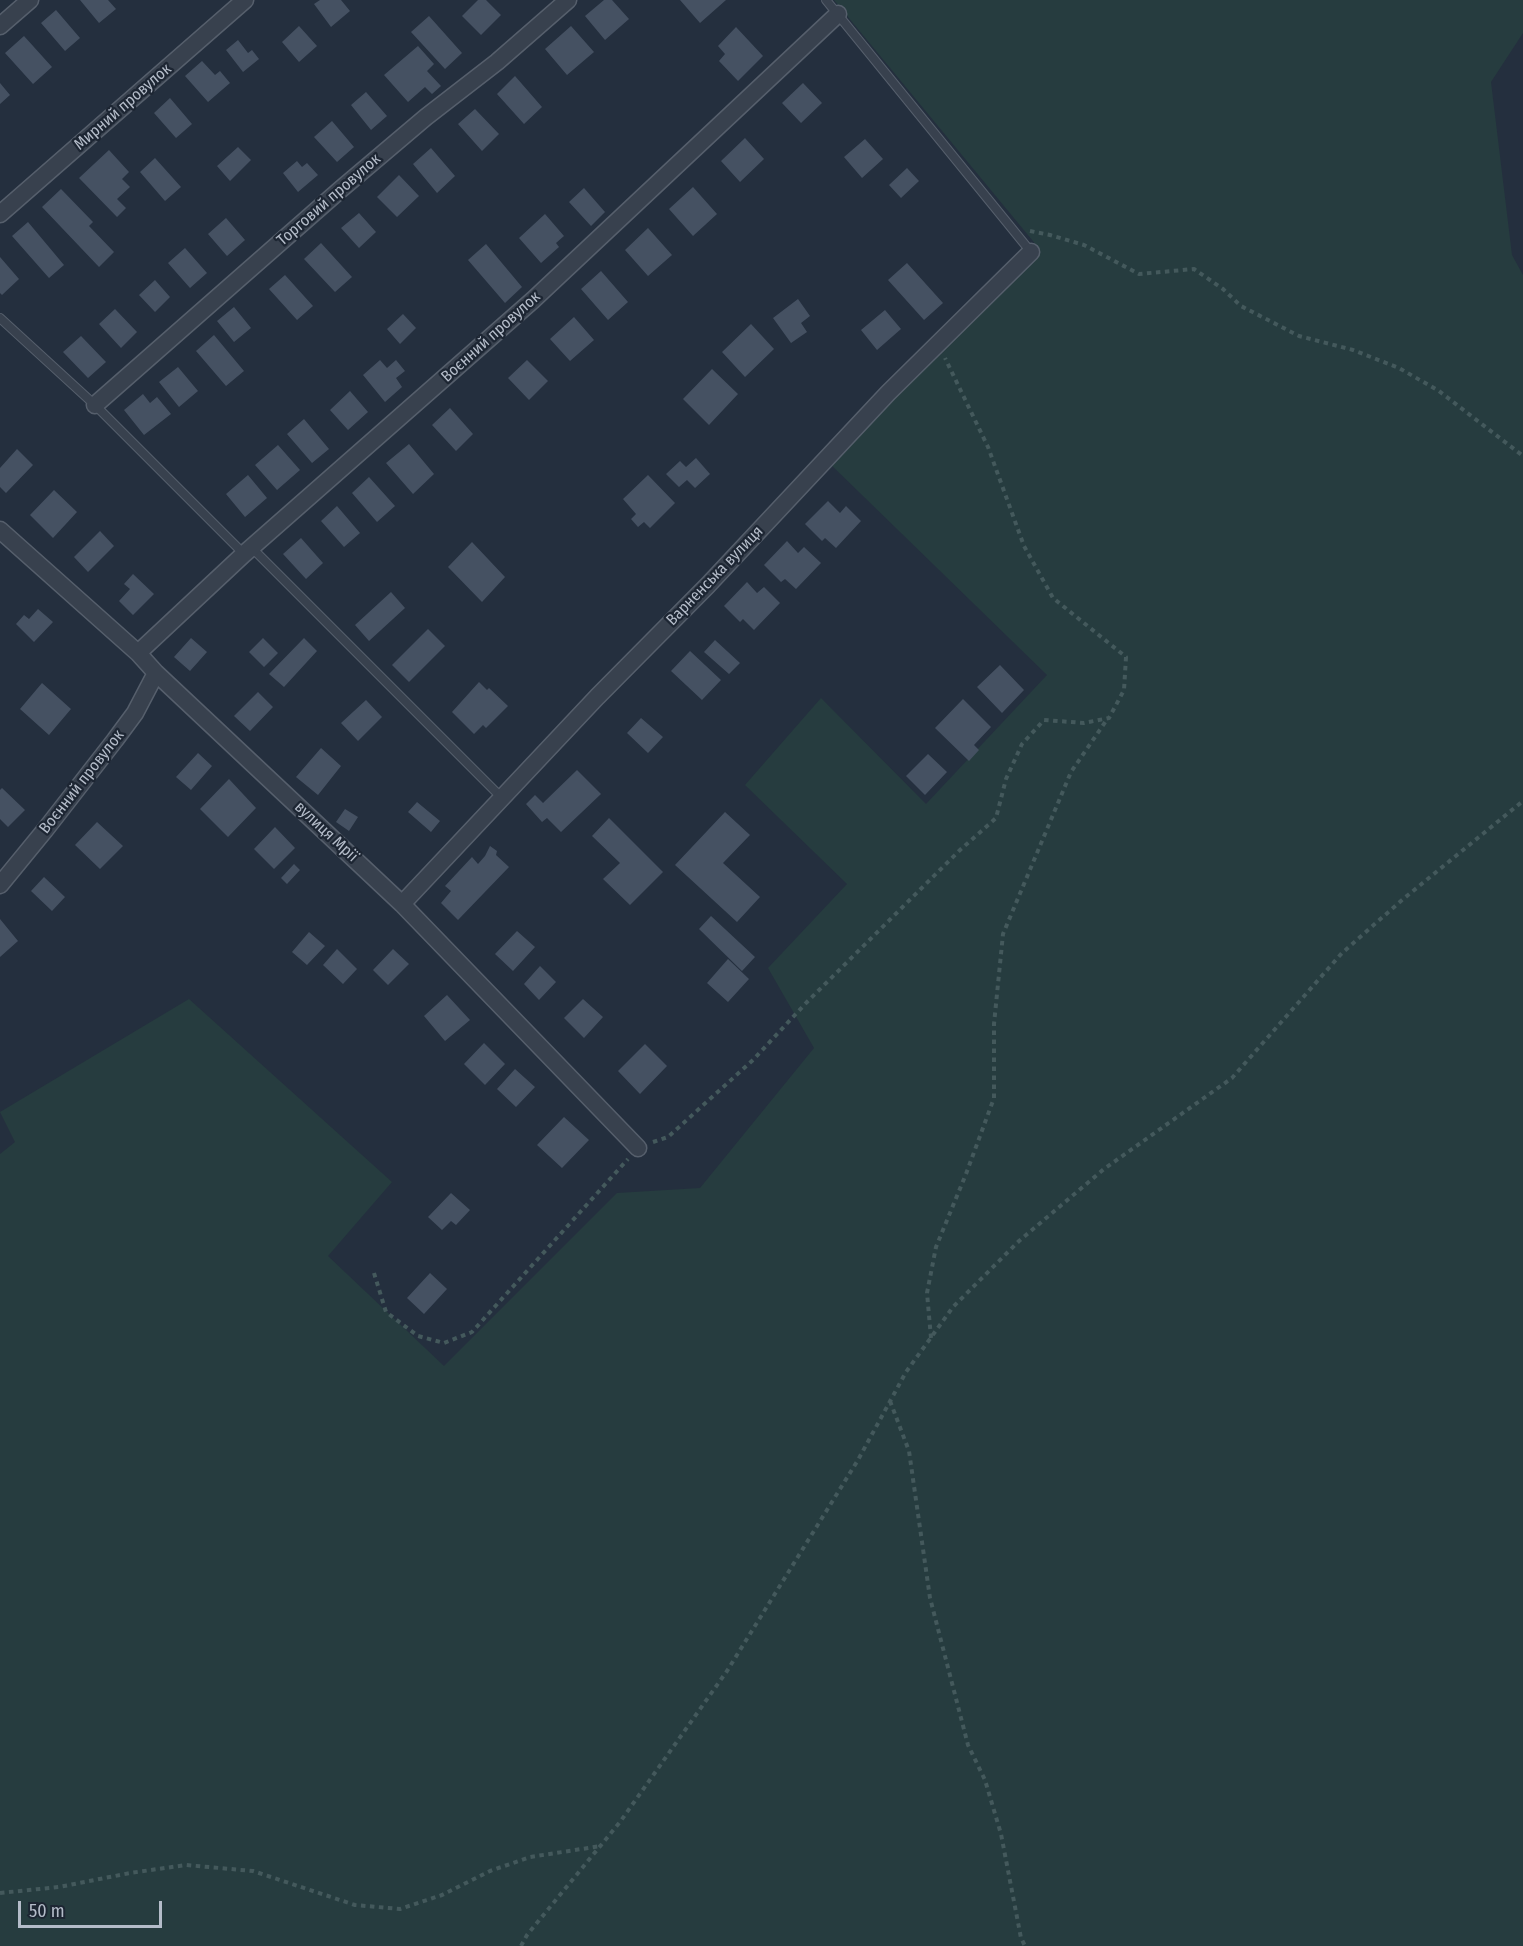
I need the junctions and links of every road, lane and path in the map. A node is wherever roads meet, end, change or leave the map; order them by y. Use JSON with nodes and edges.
{"nodes":[{"id":1,"x":30,"y":0,"type":"edge"},
{"id":2,"x":245,"y":0,"type":"edge"},
{"id":3,"x":567,"y":0,"type":"edge"},
{"id":4,"x":826,"y":0,"type":"edge"},
{"id":5,"x":838,"y":14,"type":"junction"},
{"id":6,"x":0,"y":26,"type":"edge"},
{"id":7,"x":0,"y":214,"type":"edge"},
{"id":8,"x":1012,"y":228,"type":"junction"},
{"id":9,"x":1031,"y":252,"type":"joint"},
{"id":10,"x":0,"y":318,"type":"edge"},
{"id":11,"x":939,"y":344,"type":"junction"},
{"id":12,"x":95,"y":405,"type":"junction"},
{"id":13,"x":1523,"y":456,"type":"edge"},
{"id":14,"x":0,"y":530,"type":"edge"},
{"id":15,"x":248,"y":551,"type":"junction"},
{"id":16,"x":138,"y":653,"type":"junction"},
{"id":17,"x":156,"y":673,"type":"junction"},
{"id":18,"x":1109,"y":718,"type":"junction"},
{"id":19,"x":503,"y":799,"type":"junction"},
{"id":20,"x":1523,"y":801,"type":"edge"},
{"id":21,"x":0,"y":885,"type":"edge"},
{"id":22,"x":402,"y":904,"type":"junction"},
{"id":23,"x":638,"y":1148,"type":"junction"},
{"id":24,"x":374,"y":1273,"type":"dead end"},
{"id":25,"x":931,"y":1338,"type":"junction"},
{"id":26,"x":890,"y":1401,"type":"junction"},
{"id":27,"x":601,"y":1845,"type":"junction"},
{"id":28,"x":0,"y":1893,"type":"edge"},
{"id":29,"x":521,"y":1946,"type":"edge"},
{"id":30,"x":1024,"y":1946,"type":"edge"}],
"edges":[{"from":1,"to":6,"type":"street"},
{"from":2,"to":7,"type":"street","name":"Мирний провулок"},
{"from":3,"to":12,"type":"street","name":"Торговий провулок"},
{"from":4,"to":5,"type":"lane"},
{"from":5,"to":8,"type":"lane"},
{"from":5,"to":15,"type":"street","name":"Воєнний провулок"},
{"from":8,"to":9,"type":"lane"},
{"from":8,"to":13,"type":"path"},
{"from":9,"to":11,"type":"street","name":"Варненська вулиця"},
{"from":10,"to":12,"type":"lane"},
{"from":11,"to":18,"type":"path"},
{"from":11,"to":19,"type":"street","name":"Варненська вулиця"},
{"from":12,"to":15,"type":"lane"},
{"from":14,"to":16,"type":"street","name":"вулиця Мрії"},
{"from":15,"to":16,"type":"street","name":"Воєнний провулок"},
{"from":15,"to":19,"type":"lane"},
{"from":16,"to":17,"type":"street","name":"вулиця Мрії"},
{"from":17,"to":21,"type":"street","name":"Воєнний провулок"},
{"from":17,"to":22,"type":"street","name":"вулиця Мрії"},
{"from":18,"to":23,"type":"path"},
{"from":18,"to":25,"type":"path"},
{"from":19,"to":22,"type":"street","name":"Варненська вулиця"},
{"from":20,"to":25,"type":"path"},
{"from":22,"to":23,"type":"street","name":"вулиця Мрії"},
{"from":23,"to":24,"type":"path"},
{"from":25,"to":26,"type":"path"},
{"from":26,"to":27,"type":"path"},
{"from":26,"to":30,"type":"path"},
{"from":27,"to":28,"type":"path"},
{"from":27,"to":29,"type":"path"}]}
